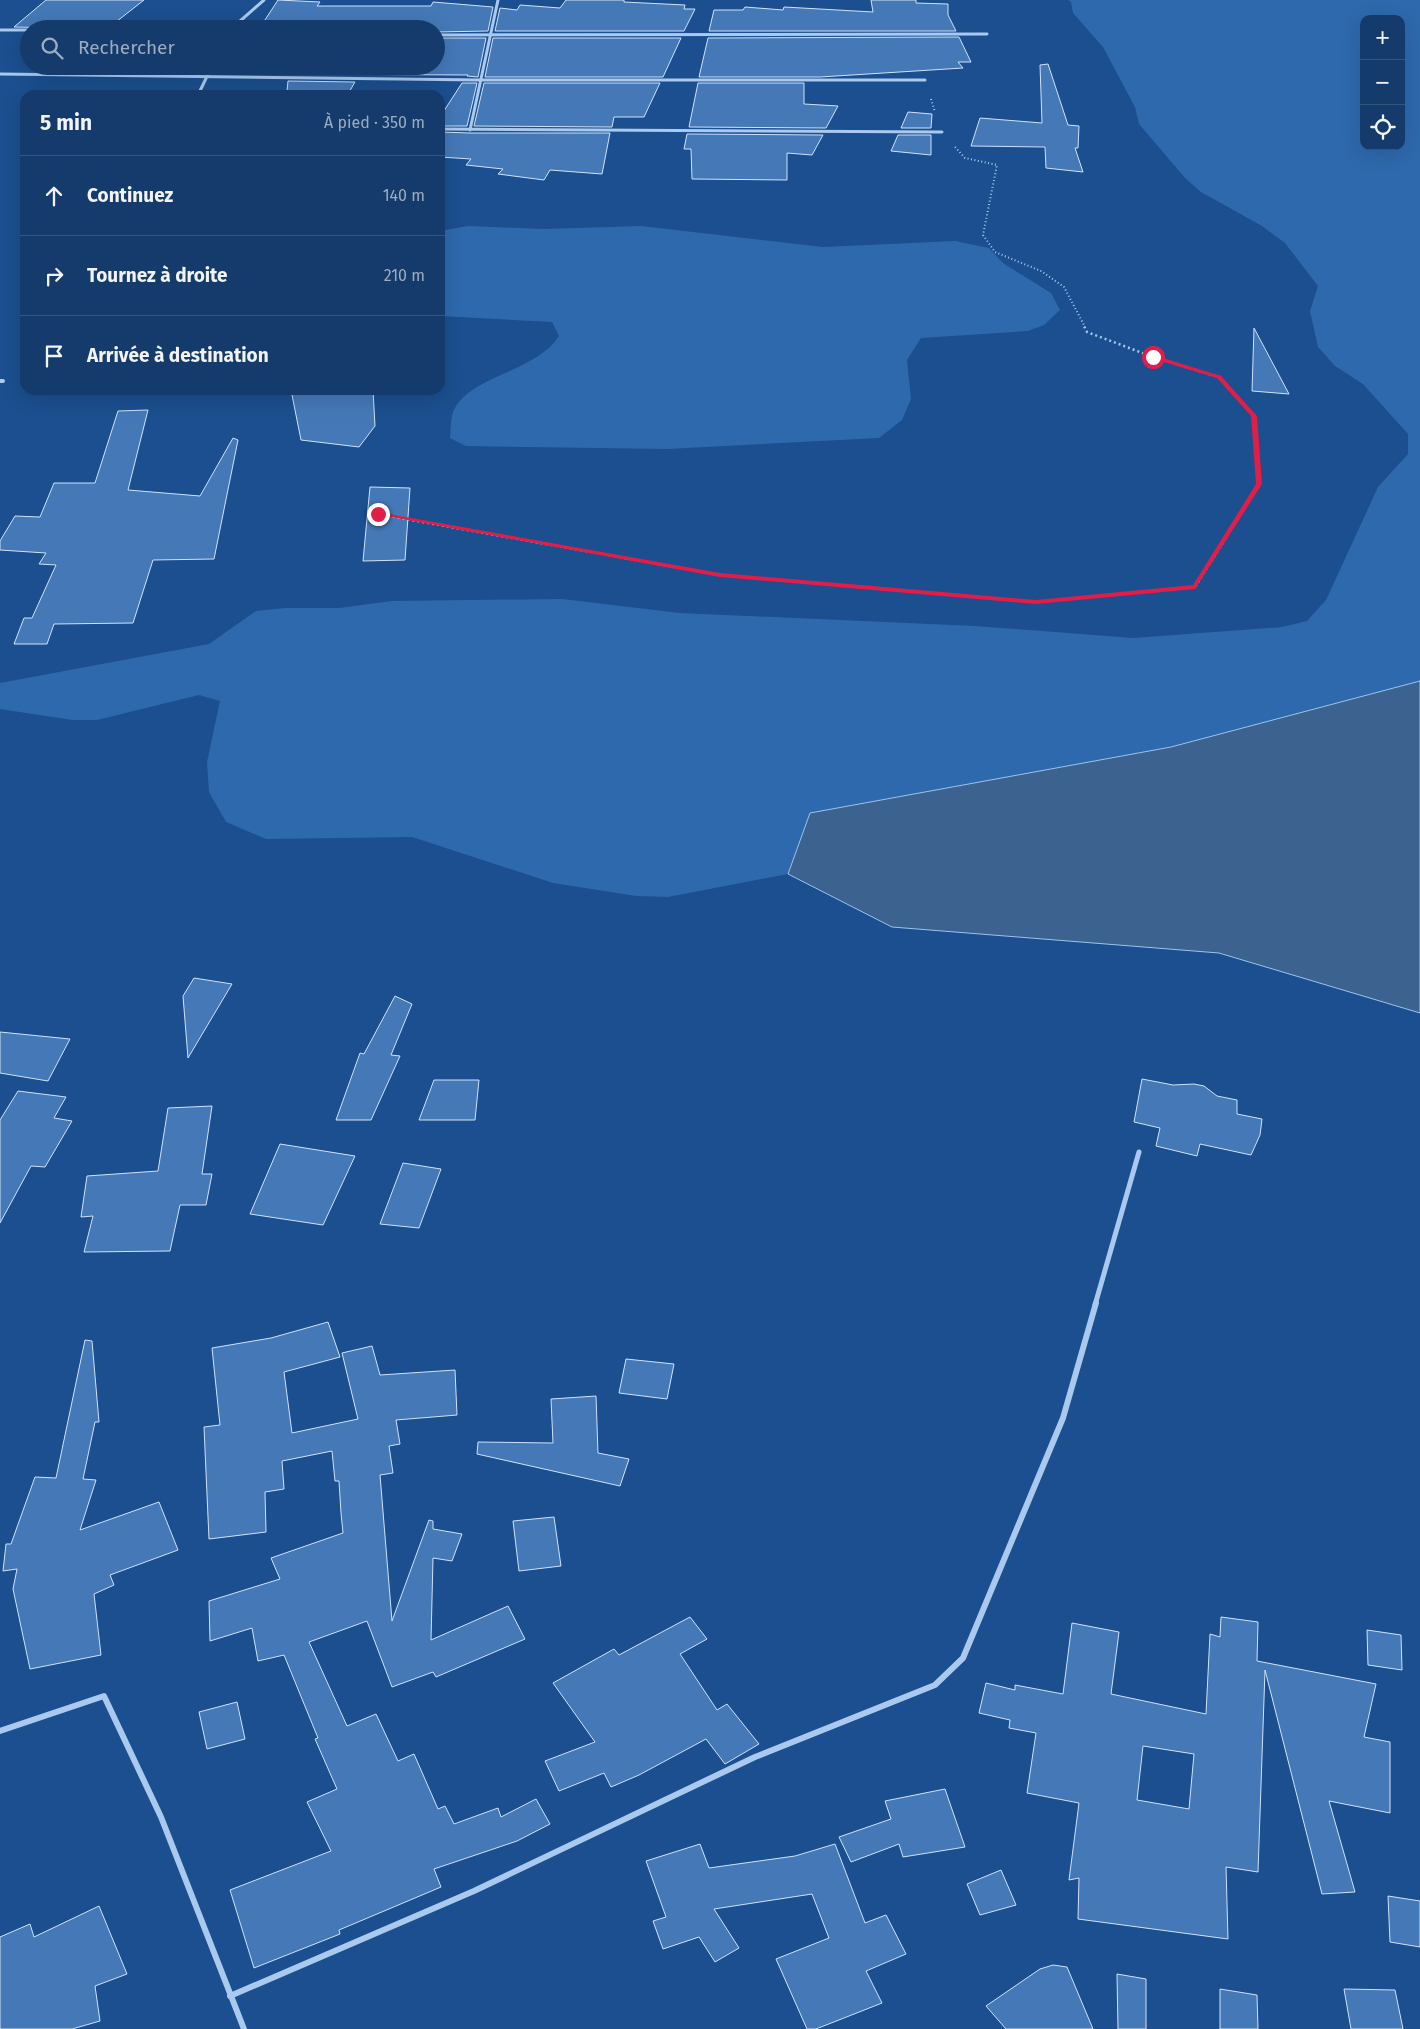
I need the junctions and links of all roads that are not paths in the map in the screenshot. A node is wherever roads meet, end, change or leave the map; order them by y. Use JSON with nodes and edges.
{"nodes":[{"id":1,"x":264,"y":0,"type":"edge"},
{"id":2,"x":498,"y":0,"type":"edge"},
{"id":3,"x":241,"y":20,"type":"edge"},
{"id":4,"x":0,"y":30,"type":"edge"},
{"id":5,"x":20,"y":30,"type":"edge"},
{"id":6,"x":987,"y":34,"type":"dead end"},
{"id":7,"x":445,"y":35,"type":"edge"},
{"id":8,"x":488,"y":36,"type":"junction"},
{"id":9,"x":0,"y":74,"type":"edge"},
{"id":10,"x":20,"y":74,"type":"edge"},
{"id":11,"x":208,"y":75,"type":"joint"},
{"id":12,"x":479,"y":80,"type":"junction"},
{"id":13,"x":925,"y":80,"type":"road end"},
{"id":14,"x":200,"y":90,"type":"edge"},
{"id":15,"x":445,"y":130,"type":"edge"},
{"id":16,"x":470,"y":130,"type":"junction"},
{"id":17,"x":942,"y":132,"type":"road end"},
{"id":18,"x":1138,"y":1152,"type":"dead end"},
{"id":19,"x":0,"y":1730,"type":"edge"},
{"id":20,"x":230,"y":1996,"type":"junction"},
{"id":21,"x":244,"y":2029,"type":"edge"}],
"edges":[{"from":1,"to":3,"type":"street"},
{"from":2,"to":8,"type":"street"},
{"from":4,"to":5,"type":"street"},
{"from":6,"to":8,"type":"street"},
{"from":7,"to":8,"type":"street"},
{"from":8,"to":12,"type":"street"},
{"from":9,"to":10,"type":"street"},
{"from":11,"to":12,"type":"street"},
{"from":11,"to":14,"type":"street"},
{"from":12,"to":13,"type":"street"},
{"from":12,"to":16,"type":"street"},
{"from":15,"to":16,"type":"street"},
{"from":16,"to":17,"type":"street"},
{"from":18,"to":20,"type":"street"},
{"from":19,"to":20,"type":"street"},
{"from":20,"to":21,"type":"street"}]}
